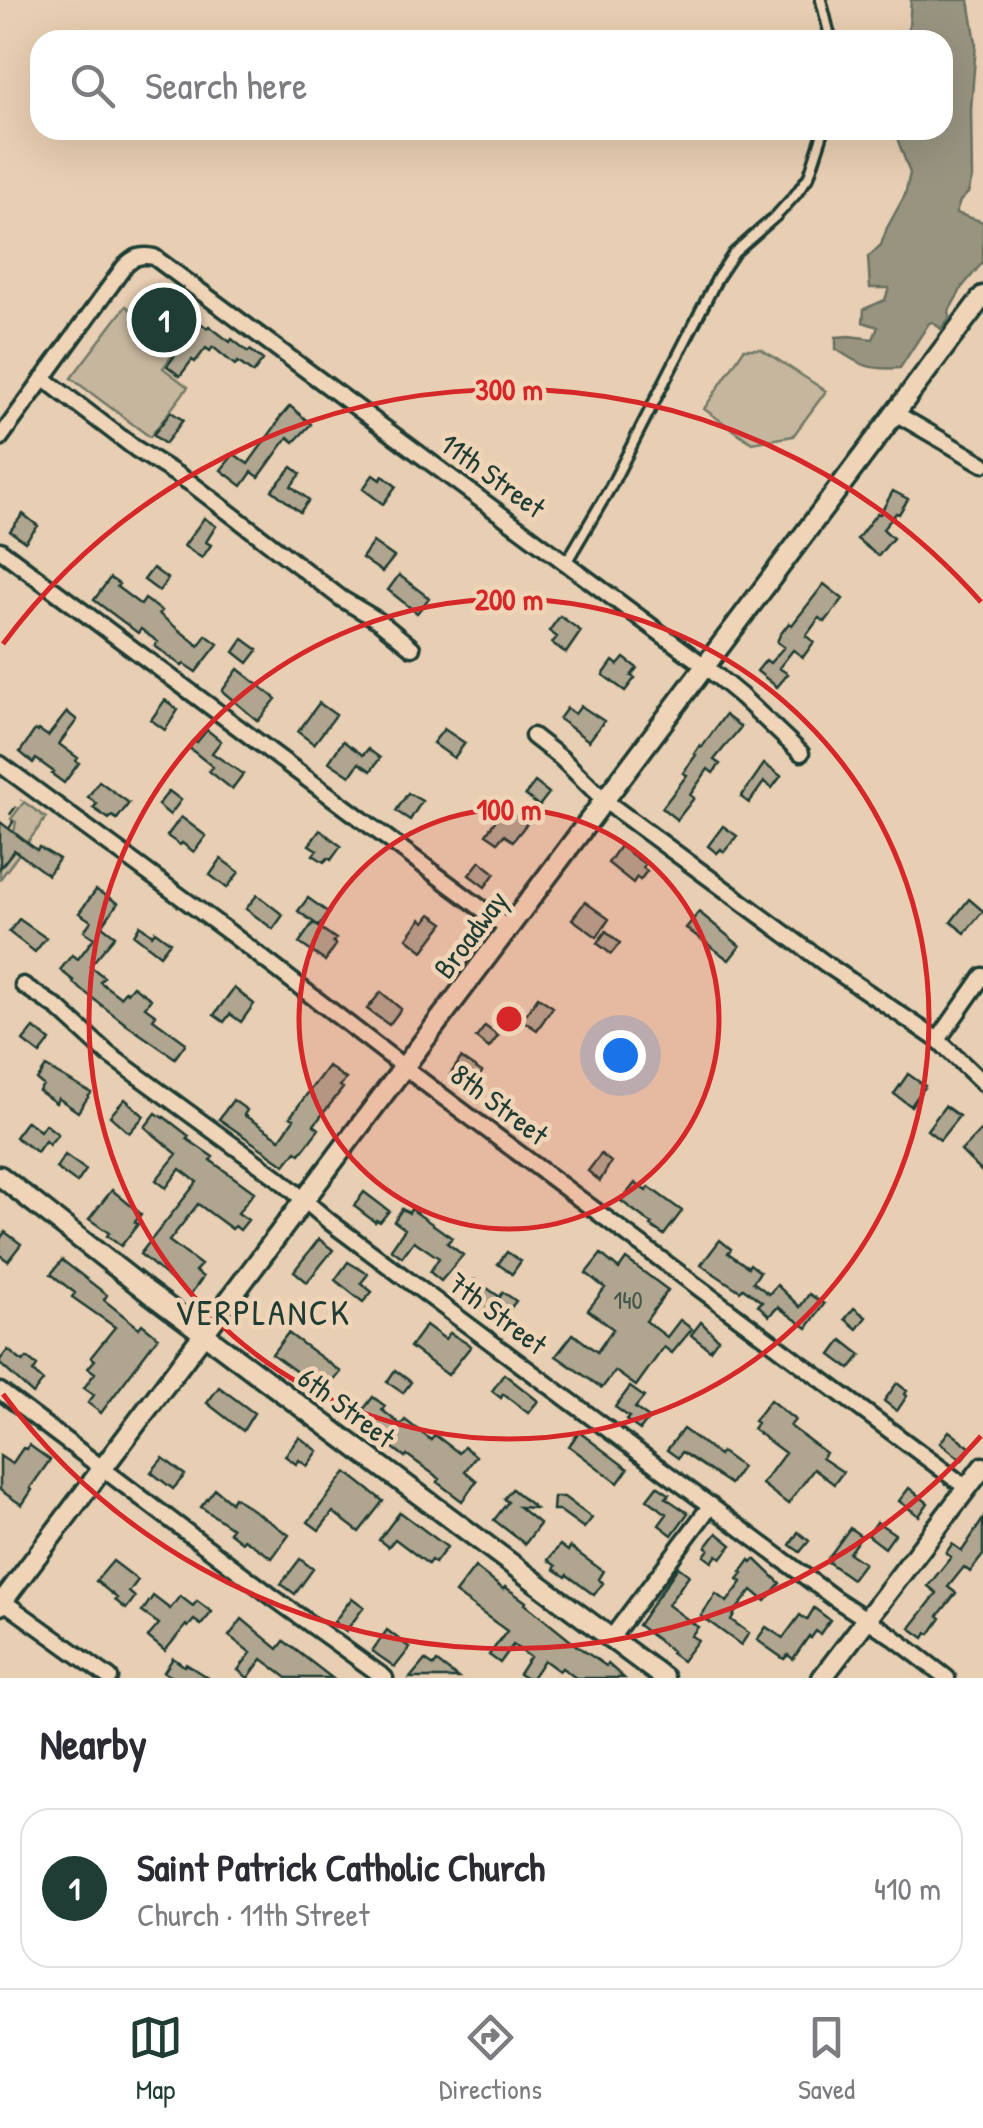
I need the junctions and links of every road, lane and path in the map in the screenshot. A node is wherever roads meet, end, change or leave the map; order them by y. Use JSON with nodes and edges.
{"nodes":[{"id":1,"x":821,"y":0,"type":"edge"},
{"id":2,"x":828,"y":30,"type":"edge"},
{"id":3,"x":821,"y":140,"type":"edge"},
{"id":4,"x":983,"y":296,"type":"edge"},
{"id":5,"x":43,"y":378,"type":"junction"},
{"id":6,"x":894,"y":413,"type":"junction"},
{"id":7,"x":0,"y":438,"type":"edge"},
{"id":8,"x":983,"y":464,"type":"edge"},
{"id":9,"x":0,"y":550,"type":"edge"},
{"id":10,"x":566,"y":563,"type":"junction"},
{"id":11,"x":412,"y":648,"type":"dead end"},
{"id":12,"x":706,"y":667,"type":"junction"},
{"id":13,"x":533,"y":736,"type":"dead end"},
{"id":14,"x":801,"y":753,"type":"dead end"},
{"id":15,"x":0,"y":764,"type":"edge"},
{"id":16,"x":30,"y":786,"type":"junction"},
{"id":17,"x":606,"y":801,"type":"junction"},
{"id":18,"x":9,"y":829,"type":"dead end"},
{"id":19,"x":509,"y":928,"type":"junction"},
{"id":20,"x":983,"y":976,"type":"edge"},
{"id":21,"x":22,"y":985,"type":"dead end"},
{"id":22,"x":938,"y":1040,"type":"junction"},
{"id":23,"x":404,"y":1066,"type":"junction"},
{"id":24,"x":983,"y":1082,"type":"edge"},
{"id":25,"x":0,"y":1176,"type":"edge"},
{"id":26,"x":304,"y":1201,"type":"junction"},
{"id":27,"x":204,"y":1334,"type":"junction"},
{"id":28,"x":0,"y":1391,"type":"edge"},
{"id":29,"x":983,"y":1466,"type":"edge"},
{"id":30,"x":102,"y":1467,"type":"junction"},
{"id":31,"x":967,"y":1488,"type":"junction"},
{"id":32,"x":711,"y":1505,"type":"junction"},
{"id":33,"x":1,"y":1602,"type":"edge"},
{"id":34,"x":867,"y":1619,"type":"junction"},
{"id":35,"x":611,"y":1638,"type":"junction"},
{"id":36,"x":110,"y":1678,"type":"edge"},
{"id":37,"x":386,"y":1678,"type":"edge"},
{"id":38,"x":664,"y":1678,"type":"edge"},
{"id":39,"x":822,"y":1678,"type":"edge"},
{"id":40,"x":946,"y":1678,"type":"edge"}],
"edges":[{"from":1,"to":2,"type":"lane"},
{"from":3,"to":10,"type":"lane"},
{"from":4,"to":6,"type":"street","name":"Broadway"},
{"from":5,"to":7,"type":"street"},
{"from":5,"to":10,"type":"street","name":"11th Street"},
{"from":5,"to":11,"type":"street"},
{"from":6,"to":8,"type":"street"},
{"from":6,"to":12,"type":"street","name":"Broadway"},
{"from":9,"to":19,"type":"street"},
{"from":10,"to":12,"type":"street","name":"11th Street"},
{"from":12,"to":14,"type":"street","name":"11th Street"},
{"from":12,"to":17,"type":"street","name":"Broadway"},
{"from":13,"to":17,"type":"street"},
{"from":15,"to":16,"type":"street","name":"8th Street"},
{"from":16,"to":18,"type":"path"},
{"from":16,"to":23,"type":"street","name":"8th Street"},
{"from":17,"to":19,"type":"street","name":"Broadway"},
{"from":17,"to":22,"type":"street"},
{"from":19,"to":23,"type":"street","name":"Broadway"},
{"from":20,"to":22,"type":"street"},
{"from":21,"to":26,"type":"street","name":"7th Street"},
{"from":22,"to":24,"type":"street"},
{"from":23,"to":26,"type":"street","name":"Broadway"},
{"from":23,"to":31,"type":"street","name":"8th Street"},
{"from":25,"to":27,"type":"street","name":"6th Street"},
{"from":26,"to":27,"type":"street","name":"Broadway"},
{"from":26,"to":32,"type":"street","name":"7th Street"},
{"from":27,"to":30,"type":"street","name":"Broadway"},
{"from":27,"to":35,"type":"street","name":"6th Street"},
{"from":28,"to":30,"type":"street"},
{"from":29,"to":31,"type":"street"},
{"from":30,"to":33,"type":"street","name":"Broadway"},
{"from":30,"to":37,"type":"street"},
{"from":31,"to":34,"type":"street"},
{"from":32,"to":34,"type":"street","name":"7th Street"},
{"from":32,"to":35,"type":"street"},
{"from":33,"to":36,"type":"street"},
{"from":34,"to":39,"type":"street"},
{"from":34,"to":40,"type":"street","name":"7th Street"},
{"from":35,"to":38,"type":"street","name":"6th Street"}]}
